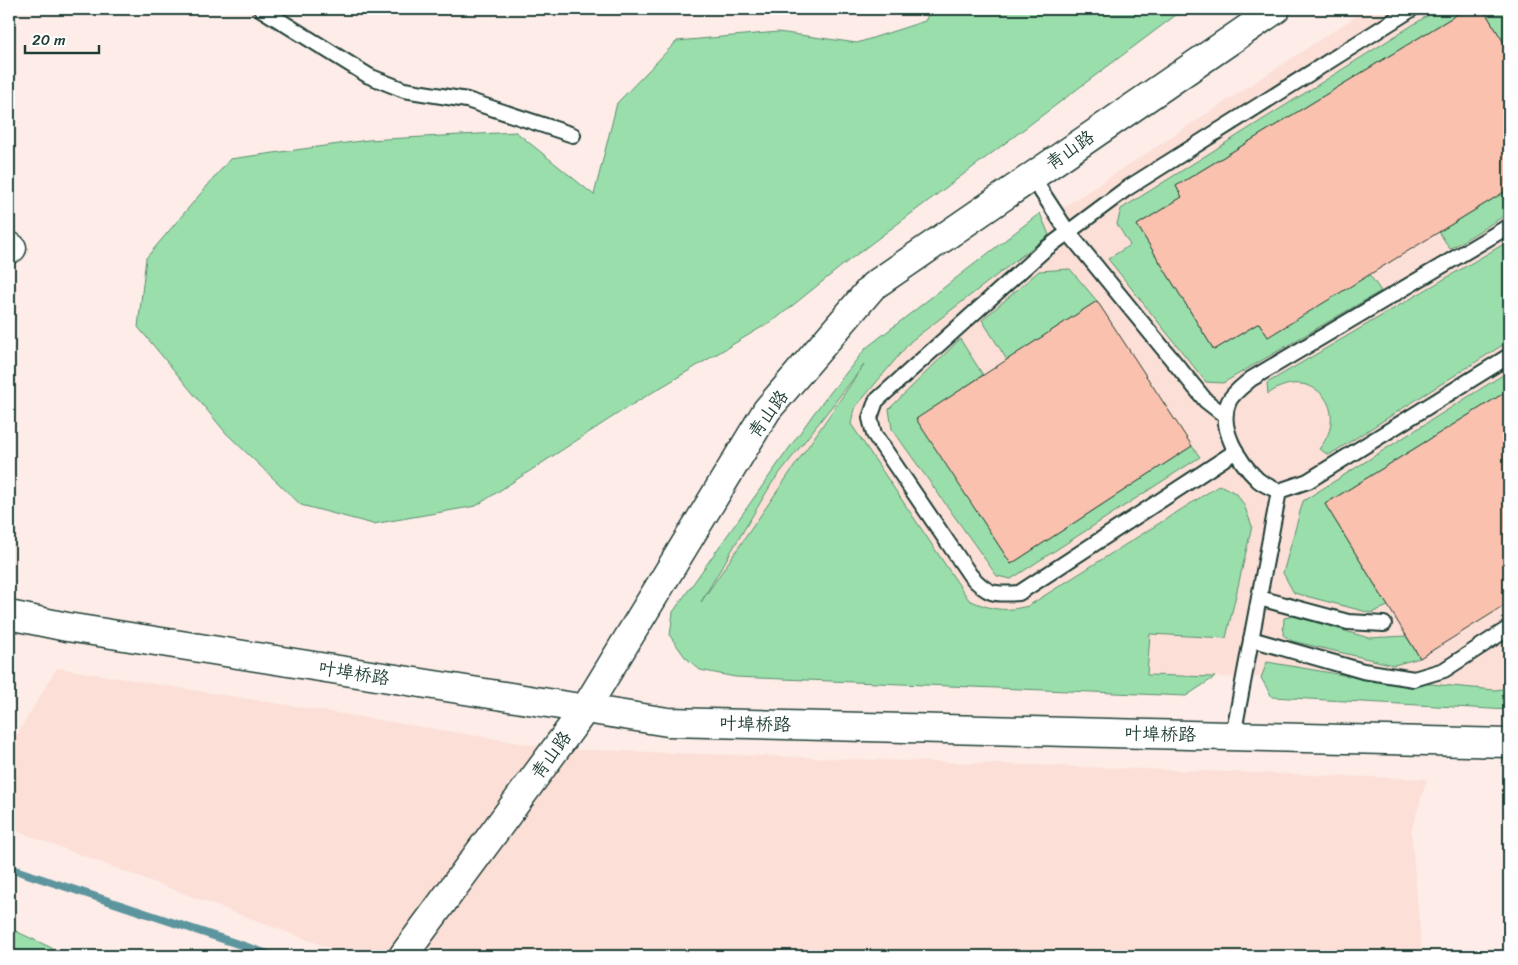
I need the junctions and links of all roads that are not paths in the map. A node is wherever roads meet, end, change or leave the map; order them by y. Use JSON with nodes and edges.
{"nodes":[{"id":1,"x":261,"y":9,"type":"edge"},
{"id":2,"x":1276,"y":9,"type":"edge"},
{"id":3,"x":1412,"y":9,"type":"edge"},
{"id":4,"x":573,"y":135,"type":"dead end"},
{"id":5,"x":1032,"y":177,"type":"junction"},
{"id":6,"x":1509,"y":226,"type":"edge"},
{"id":7,"x":1068,"y":232,"type":"junction"},
{"id":8,"x":1509,"y":356,"type":"edge"},
{"id":9,"x":1224,"y":415,"type":"junction"},
{"id":10,"x":1236,"y":451,"type":"junction"},
{"id":11,"x":1279,"y":491,"type":"junction"},
{"id":12,"x":1259,"y":598,"type":"junction"},
{"id":13,"x":9,"y":615,"type":"edge"},
{"id":14,"x":1384,"y":624,"type":"dead end"},
{"id":15,"x":1509,"y":628,"type":"edge"},
{"id":16,"x":1251,"y":639,"type":"junction"},
{"id":17,"x":585,"y":709,"type":"junction"},
{"id":18,"x":1233,"y":736,"type":"junction"},
{"id":19,"x":1509,"y":743,"type":"edge"},
{"id":20,"x":403,"y":956,"type":"edge"}],
"edges":[{"from":1,"to":4,"type":"lane"},
{"from":2,"to":5,"type":"street","name":"青山路"},
{"from":3,"to":7,"type":"lane"},
{"from":5,"to":7,"type":"lane"},
{"from":5,"to":17,"type":"street","name":"青山路"},
{"from":6,"to":9,"type":"lane"},
{"from":7,"to":9,"type":"lane"},
{"from":7,"to":10,"type":"lane"},
{"from":8,"to":11,"type":"lane"},
{"from":9,"to":10,"type":"lane"},
{"from":10,"to":11,"type":"lane"},
{"from":11,"to":12,"type":"lane"},
{"from":12,"to":14,"type":"lane"},
{"from":12,"to":16,"type":"lane"},
{"from":13,"to":17,"type":"street","name":"叶埠桥路"},
{"from":15,"to":16,"type":"lane"},
{"from":16,"to":18,"type":"lane"},
{"from":17,"to":18,"type":"street","name":"叶埠桥路"},
{"from":17,"to":20,"type":"street","name":"青山路"},
{"from":18,"to":19,"type":"street","name":"叶埠桥路"}]}
